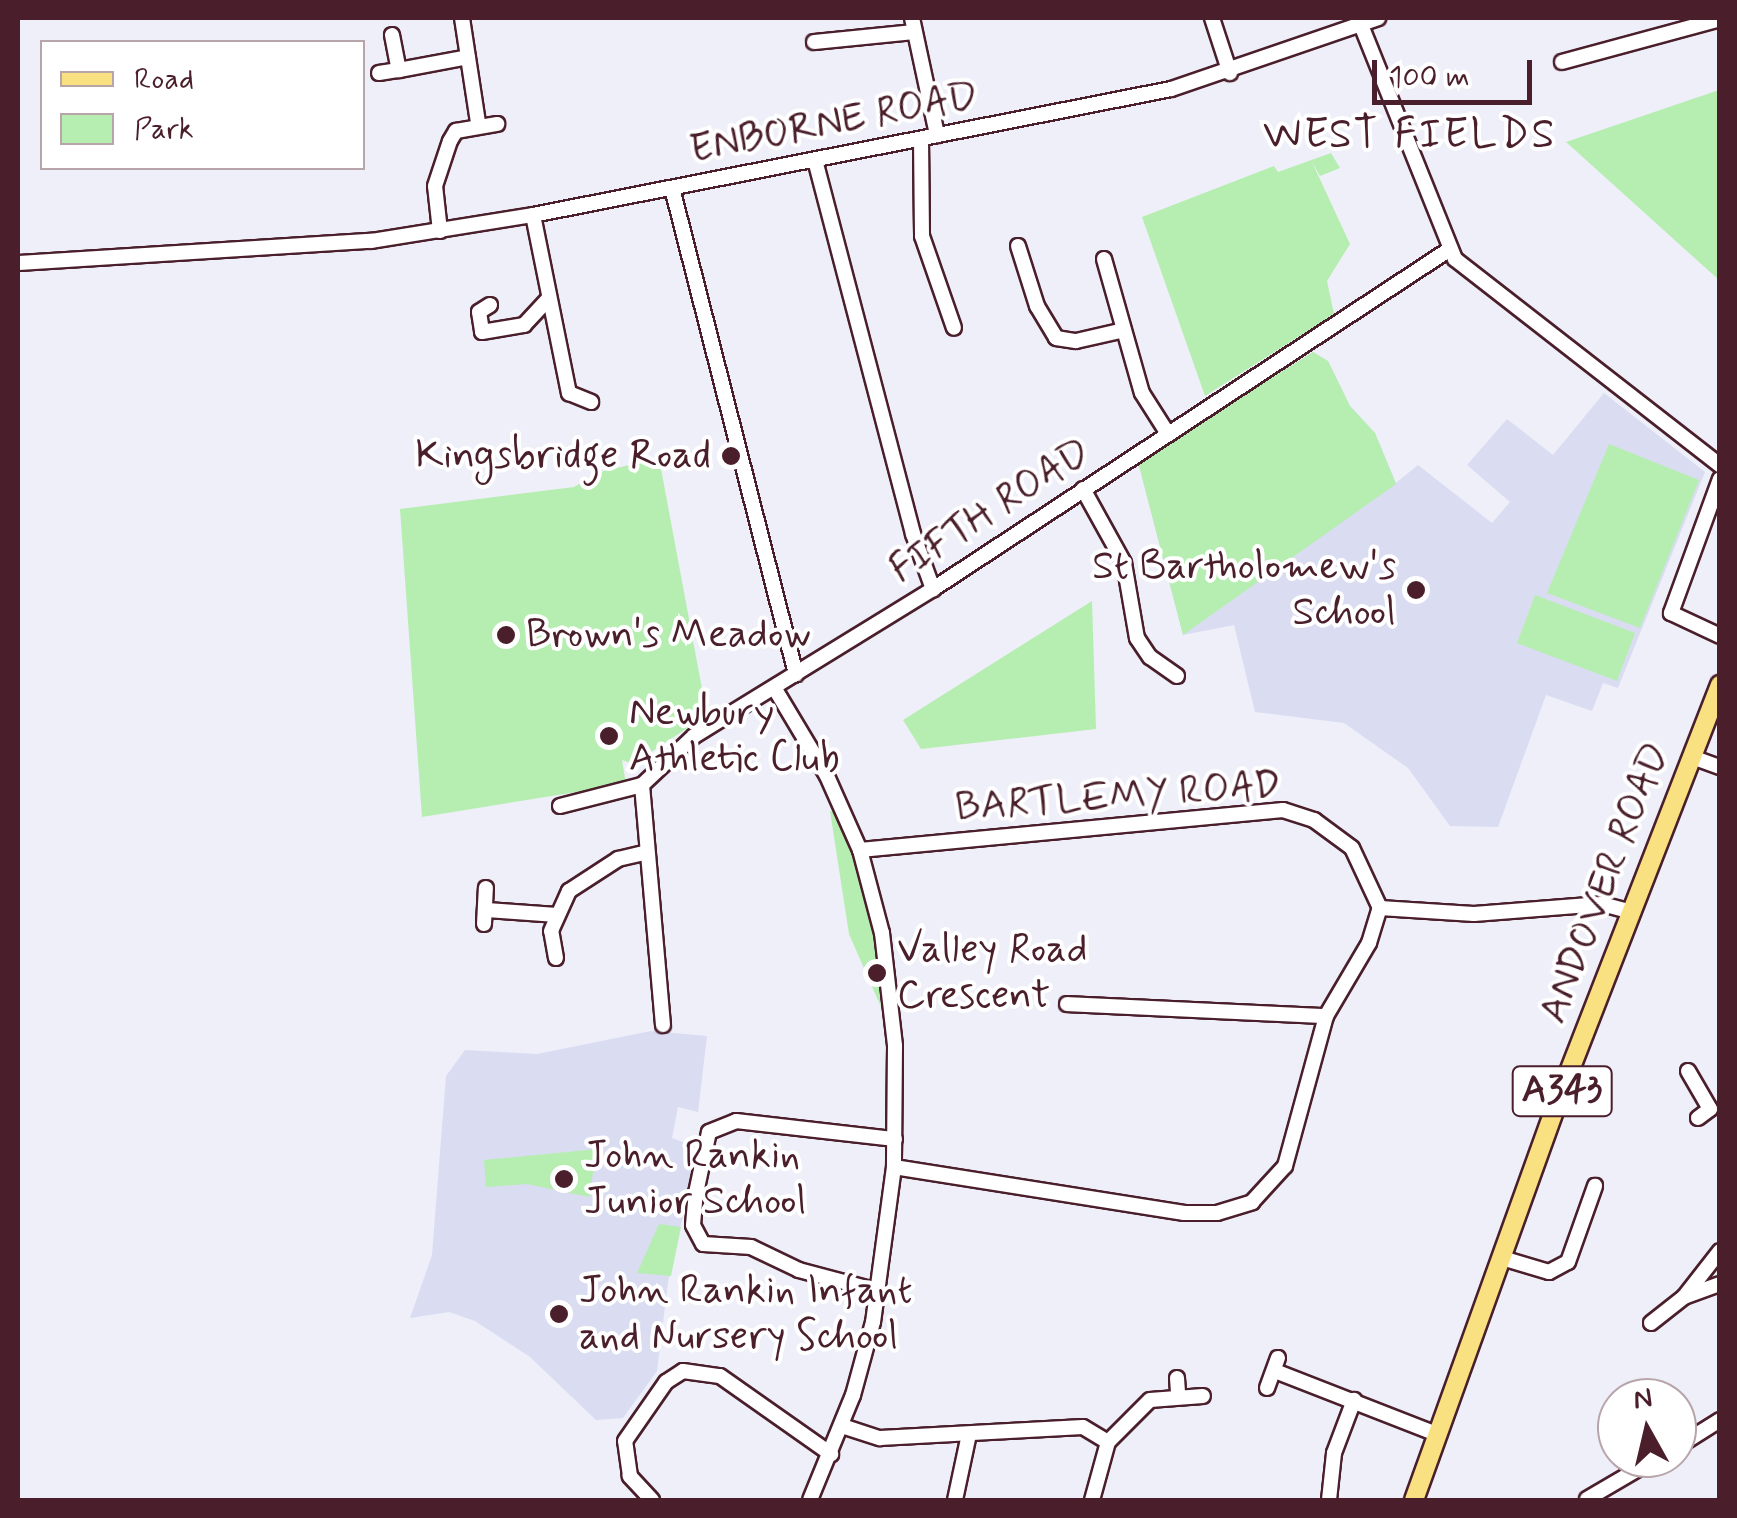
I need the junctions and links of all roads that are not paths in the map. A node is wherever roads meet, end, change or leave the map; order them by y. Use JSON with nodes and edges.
{"nodes":[{"id":1,"x":462,"y":18,"type":"edge"},
{"id":2,"x":1212,"y":18,"type":"edge"},
{"id":3,"x":1378,"y":18,"type":"edge"},
{"id":4,"x":1720,"y":19,"type":"edge"},
{"id":5,"x":914,"y":24,"type":"edge"},
{"id":6,"x":1361,"y":25,"type":"junction"},
{"id":7,"x":392,"y":35,"type":"dead end"},
{"id":8,"x":814,"y":42,"type":"dead end"},
{"id":9,"x":468,"y":57,"type":"junction"},
{"id":10,"x":1562,"y":62,"type":"dead end"},
{"id":11,"x":399,"y":70,"type":"junction"},
{"id":12,"x":379,"y":72,"type":"dead end"},
{"id":13,"x":1230,"y":73,"type":"junction"},
{"id":14,"x":478,"y":123,"type":"junction"},
{"id":15,"x":498,"y":124,"type":"dead end"},
{"id":16,"x":937,"y":136,"type":"junction"},
{"id":17,"x":921,"y":139,"type":"junction"},
{"id":18,"x":815,"y":160,"type":"junction"},
{"id":19,"x":672,"y":188,"type":"junction"},
{"id":20,"x":533,"y":214,"type":"junction"},
{"id":21,"x":440,"y":231,"type":"junction"},
{"id":22,"x":1018,"y":246,"type":"dead end"},
{"id":23,"x":1450,"y":250,"type":"junction"},
{"id":24,"x":1104,"y":259,"type":"dead end"},
{"id":25,"x":18,"y":262,"type":"edge"},
{"id":26,"x":547,"y":300,"type":"junction"},
{"id":27,"x":490,"y":305,"type":"dead end"},
{"id":28,"x":954,"y":328,"type":"dead end"},
{"id":29,"x":1124,"y":330,"type":"junction"},
{"id":30,"x":591,"y":402,"type":"dead end"},
{"id":31,"x":1168,"y":434,"type":"junction"},
{"id":32,"x":1720,"y":465,"type":"edge"},
{"id":33,"x":1720,"y":479,"type":"edge"},
{"id":34,"x":1083,"y":489,"type":"junction"},
{"id":35,"x":933,"y":589,"type":"junction"},
{"id":36,"x":1720,"y":636,"type":"edge"},
{"id":37,"x":796,"y":674,"type":"junction"},
{"id":38,"x":1177,"y":676,"type":"dead end"},
{"id":39,"x":775,"y":690,"type":"junction"},
{"id":40,"x":1718,"y":696,"type":"edge"},
{"id":41,"x":1692,"y":757,"type":"junction"},
{"id":42,"x":1720,"y":766,"type":"edge"},
{"id":43,"x":642,"y":786,"type":"junction"},
{"id":44,"x":560,"y":806,"type":"dead end"},
{"id":45,"x":860,"y":850,"type":"junction"},
{"id":46,"x":644,"y":853,"type":"junction"},
{"id":47,"x":486,"y":888,"type":"dead end"},
{"id":48,"x":1380,"y":908,"type":"junction"},
{"id":49,"x":1632,"y":912,"type":"junction"},
{"id":50,"x":556,"y":914,"type":"junction"},
{"id":51,"x":556,"y":958,"type":"dead end"},
{"id":52,"x":1067,"y":1004,"type":"dead end"},
{"id":53,"x":1326,"y":1016,"type":"junction"},
{"id":54,"x":662,"y":1025,"type":"dead end"},
{"id":55,"x":1688,"y":1072,"type":"dead end"},
{"id":56,"x":1709,"y":1110,"type":"edge"},
{"id":57,"x":895,"y":1140,"type":"junction"},
{"id":58,"x":894,"y":1166,"type":"junction"},
{"id":59,"x":1595,"y":1186,"type":"dead end"},
{"id":60,"x":1720,"y":1251,"type":"edge"},
{"id":61,"x":1502,"y":1258,"type":"junction"},
{"id":62,"x":1720,"y":1284,"type":"edge"},
{"id":63,"x":878,"y":1291,"type":"junction"},
{"id":64,"x":1684,"y":1297,"type":"junction"},
{"id":65,"x":1650,"y":1324,"type":"dead end"},
{"id":66,"x":1266,"y":1388,"type":"dead end"},
{"id":67,"x":1202,"y":1396,"type":"dead end"},
{"id":68,"x":1354,"y":1400,"type":"junction"},
{"id":69,"x":1720,"y":1420,"type":"edge"},
{"id":70,"x":842,"y":1426,"type":"junction"},
{"id":71,"x":969,"y":1434,"type":"junction"},
{"id":72,"x":1437,"y":1434,"type":"junction"},
{"id":73,"x":1697,"y":1434,"type":"edge"},
{"id":74,"x":1108,"y":1442,"type":"junction"},
{"id":75,"x":830,"y":1454,"type":"junction"},
{"id":76,"x":1623,"y":1478,"type":"edge"},
{"id":77,"x":1588,"y":1499,"type":"edge"},
{"id":78,"x":652,"y":1500,"type":"edge"},
{"id":79,"x":810,"y":1500,"type":"edge"},
{"id":80,"x":955,"y":1500,"type":"edge"},
{"id":81,"x":1092,"y":1500,"type":"edge"},
{"id":82,"x":1329,"y":1500,"type":"edge"},
{"id":83,"x":1414,"y":1500,"type":"edge"}],
"edges":[{"from":1,"to":9,"type":"street"},
{"from":2,"to":13,"type":"street"},
{"from":3,"to":6,"type":"street","name":"ENBORNE ROAD"},
{"from":4,"to":10,"type":"street"},
{"from":5,"to":8,"type":"street"},
{"from":5,"to":16,"type":"street"},
{"from":6,"to":13,"type":"street","name":"ENBORNE ROAD"},
{"from":6,"to":23,"type":"street"},
{"from":7,"to":11,"type":"street"},
{"from":9,"to":11,"type":"street"},
{"from":9,"to":14,"type":"street"},
{"from":11,"to":12,"type":"street"},
{"from":13,"to":16,"type":"street","name":"ENBORNE ROAD"},
{"from":14,"to":15,"type":"street"},
{"from":14,"to":21,"type":"street"},
{"from":16,"to":17,"type":"street","name":"ENBORNE ROAD"},
{"from":17,"to":18,"type":"street","name":"ENBORNE ROAD"},
{"from":17,"to":28,"type":"street"},
{"from":18,"to":19,"type":"street","name":"ENBORNE ROAD"},
{"from":18,"to":35,"type":"street"},
{"from":19,"to":20,"type":"street","name":"ENBORNE ROAD"},
{"from":19,"to":37,"type":"street"},
{"from":20,"to":21,"type":"street","name":"ENBORNE ROAD"},
{"from":20,"to":26,"type":"street"},
{"from":21,"to":25,"type":"street","name":"ENBORNE ROAD"},
{"from":22,"to":29,"type":"street"},
{"from":23,"to":31,"type":"street","name":"FIFTH ROAD"},
{"from":23,"to":32,"type":"street"},
{"from":24,"to":29,"type":"street"},
{"from":26,"to":27,"type":"street"},
{"from":26,"to":30,"type":"street"},
{"from":29,"to":31,"type":"street"},
{"from":31,"to":34,"type":"street","name":"FIFTH ROAD"},
{"from":33,"to":36,"type":"street"},
{"from":34,"to":35,"type":"street","name":"FIFTH ROAD"},
{"from":34,"to":38,"type":"street"},
{"from":35,"to":37,"type":"street","name":"FIFTH ROAD"},
{"from":37,"to":39,"type":"street","name":"FIFTH ROAD"},
{"from":39,"to":43,"type":"street","name":"FIFTH ROAD"},
{"from":39,"to":45,"type":"street"},
{"from":40,"to":41,"type":"main road","name":"ANDOVER ROAD","number":"A343"},
{"from":41,"to":42,"type":"street"},
{"from":41,"to":49,"type":"main road","name":"ANDOVER ROAD","number":"A343"},
{"from":43,"to":44,"type":"street"},
{"from":43,"to":46,"type":"street"},
{"from":45,"to":48,"type":"street","name":"BARTLEMY ROAD"},
{"from":45,"to":57,"type":"street"},
{"from":46,"to":50,"type":"street"},
{"from":46,"to":54,"type":"street"},
{"from":47,"to":50,"type":"street"},
{"from":48,"to":49,"type":"street"},
{"from":48,"to":53,"type":"street"},
{"from":49,"to":61,"type":"main road","name":"ANDOVER ROAD","number":"A343"},
{"from":50,"to":51,"type":"street"},
{"from":52,"to":53,"type":"street"},
{"from":53,"to":58,"type":"street"},
{"from":55,"to":56,"type":"street"},
{"from":57,"to":58,"type":"street"},
{"from":57,"to":63,"type":"street"},
{"from":58,"to":63,"type":"street"},
{"from":59,"to":61,"type":"street"},
{"from":60,"to":64,"type":"street"},
{"from":61,"to":72,"type":"main road","name":"ANDOVER ROAD","number":"A343"},
{"from":62,"to":64,"type":"street"},
{"from":63,"to":70,"type":"street"},
{"from":64,"to":65,"type":"street"},
{"from":66,"to":68,"type":"street"},
{"from":67,"to":74,"type":"street"},
{"from":68,"to":72,"type":"street"},
{"from":68,"to":82,"type":"street"},
{"from":69,"to":73,"type":"street"},
{"from":70,"to":71,"type":"street"},
{"from":70,"to":75,"type":"street"},
{"from":71,"to":74,"type":"street"},
{"from":71,"to":80,"type":"street"},
{"from":72,"to":83,"type":"main road","name":"ANDOVER ROAD","number":"A343"},
{"from":74,"to":81,"type":"street"},
{"from":75,"to":78,"type":"street"},
{"from":75,"to":79,"type":"street"},
{"from":76,"to":77,"type":"street"}]}
